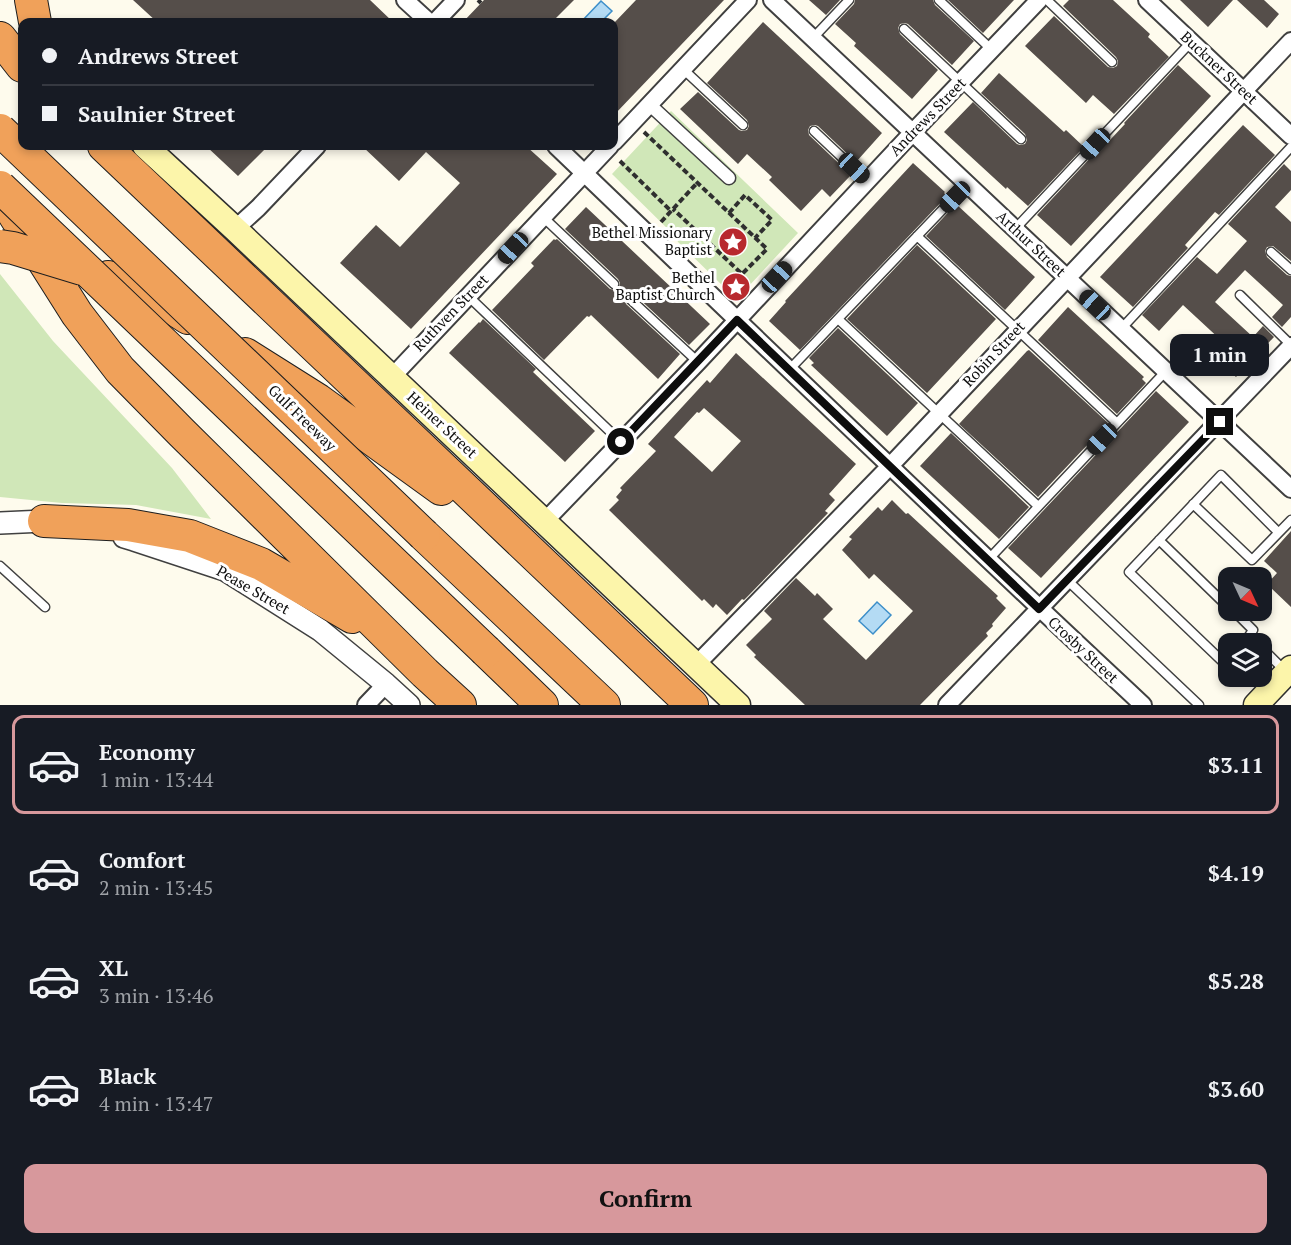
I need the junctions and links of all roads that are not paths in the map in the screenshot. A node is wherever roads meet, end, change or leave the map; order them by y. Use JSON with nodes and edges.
{"nodes":[{"id":1,"x":31,"y":0,"type":"edge"},
{"id":2,"x":43,"y":0,"type":"edge"},
{"id":3,"x":405,"y":0,"type":"edge"},
{"id":4,"x":456,"y":0,"type":"edge"},
{"id":5,"x":748,"y":0,"type":"edge"},
{"id":6,"x":772,"y":0,"type":"edge"},
{"id":7,"x":849,"y":0,"type":"edge"},
{"id":8,"x":939,"y":0,"type":"edge"},
{"id":9,"x":1039,"y":0,"type":"edge"},
{"id":10,"x":1047,"y":0,"type":"edge"},
{"id":11,"x":1156,"y":5,"type":"edge"},
{"id":12,"x":34,"y":18,"type":"edge"},
{"id":13,"x":50,"y":18,"type":"edge"},
{"id":14,"x":425,"y":18,"type":"edge"},
{"id":15,"x":439,"y":18,"type":"edge"},
{"id":16,"x":904,"y":29,"type":"dead end"},
{"id":17,"x":0,"y":38,"type":"edge"},
{"id":18,"x":813,"y":38,"type":"junction"},
{"id":19,"x":1291,"y":41,"type":"edge"},
{"id":20,"x":1191,"y":42,"type":"junction"},
{"id":21,"x":992,"y":50,"type":"junction"},
{"id":22,"x":18,"y":61,"type":"edge"},
{"id":23,"x":1112,"y":62,"type":"dead end"},
{"id":24,"x":683,"y":69,"type":"junction"},
{"id":25,"x":961,"y":83,"type":"junction"},
{"id":26,"x":1243,"y":91,"type":"junction"},
{"id":27,"x":650,"y":104,"type":"junction"},
{"id":28,"x":743,"y":125,"type":"dead end"},
{"id":29,"x":0,"y":130,"type":"edge"},
{"id":30,"x":814,"y":131,"type":"dead end"},
{"id":31,"x":913,"y":132,"type":"junction"},
{"id":32,"x":1291,"y":136,"type":"edge"},
{"id":33,"x":618,"y":137,"type":"edge"},
{"id":34,"x":1021,"y":139,"type":"dead end"},
{"id":35,"x":18,"y":147,"type":"edge"},
{"id":36,"x":1291,"y":147,"type":"edge"},
{"id":37,"x":21,"y":150,"type":"edge"},
{"id":38,"x":108,"y":150,"type":"edge"},
{"id":39,"x":149,"y":150,"type":"edge"},
{"id":40,"x":313,"y":150,"type":"edge"},
{"id":41,"x":560,"y":150,"type":"edge"},
{"id":42,"x":605,"y":150,"type":"edge"},
{"id":43,"x":584,"y":172,"type":"junction"},
{"id":44,"x":729,"y":178,"type":"dead end"},
{"id":45,"x":867,"y":181,"type":"junction"},
{"id":46,"x":967,"y":184,"type":"junction"},
{"id":47,"x":0,"y":187,"type":"edge"},
{"id":48,"x":0,"y":192,"type":"edge"},
{"id":49,"x":543,"y":217,"type":"junction"},
{"id":50,"x":235,"y":229,"type":"junction"},
{"id":51,"x":1015,"y":229,"type":"junction"},
{"id":52,"x":917,"y":236,"type":"junction"},
{"id":53,"x":0,"y":246,"type":"edge"},
{"id":54,"x":1271,"y":252,"type":"dead end"},
{"id":55,"x":1291,"y":270,"type":"edge"},
{"id":56,"x":1066,"y":277,"type":"junction"},
{"id":57,"x":614,"y":284,"type":"dead end"},
{"id":58,"x":1240,"y":295,"type":"dead end"},
{"id":59,"x":468,"y":296,"type":"junction"},
{"id":60,"x":630,"y":299,"type":"dead end"},
{"id":61,"x":838,"y":319,"type":"junction"},
{"id":62,"x":737,"y":320,"type":"junction"},
{"id":63,"x":1121,"y":328,"type":"junction"},
{"id":64,"x":1017,"y":329,"type":"junction"},
{"id":65,"x":1291,"y":346,"type":"edge"},
{"id":66,"x":698,"y":362,"type":"junction"},
{"id":67,"x":789,"y":370,"type":"junction"},
{"id":68,"x":1166,"y":371,"type":"junction"},
{"id":69,"x":392,"y":377,"type":"junction"},
{"id":70,"x":938,"y":414,"type":"junction"},
{"id":71,"x":1220,"y":422,"type":"junction"},
{"id":72,"x":1118,"y":423,"type":"junction"},
{"id":73,"x":621,"y":442,"type":"junction"},
{"id":74,"x":890,"y":466,"type":"junction"},
{"id":75,"x":1291,"y":489,"type":"edge"},
{"id":76,"x":1193,"y":504,"type":"junction"},
{"id":77,"x":1038,"y":506,"type":"junction"},
{"id":78,"x":1291,"y":520,"type":"edge"},
{"id":79,"x":44,"y":521,"type":"junction"},
{"id":80,"x":544,"y":522,"type":"junction"},
{"id":81,"x":0,"y":523,"type":"edge"},
{"id":82,"x":1278,"y":532,"type":"junction"},
{"id":83,"x":1159,"y":540,"type":"junction"},
{"id":84,"x":537,"y":557,"type":"junction"},
{"id":85,"x":988,"y":560,"type":"junction"},
{"id":86,"x":0,"y":566,"type":"edge"},
{"id":87,"x":1067,"y":580,"type":"junction"},
{"id":88,"x":1218,"y":596,"type":"edge"},
{"id":89,"x":45,"y":607,"type":"dead end"},
{"id":90,"x":1039,"y":609,"type":"junction"},
{"id":91,"x":1244,"y":621,"type":"edge"},
{"id":92,"x":1251,"y":633,"type":"edge"},
{"id":93,"x":1272,"y":656,"type":"edge"},
{"id":94,"x":1218,"y":657,"type":"edge"},
{"id":95,"x":696,"y":665,"type":"junction"},
{"id":96,"x":1289,"y":670,"type":"edge"},
{"id":97,"x":425,"y":673,"type":"junction"},
{"id":98,"x":386,"y":684,"type":"junction"},
{"id":99,"x":366,"y":705,"type":"edge"},
{"id":100,"x":409,"y":705,"type":"edge"},
{"id":101,"x":460,"y":705,"type":"edge"},
{"id":102,"x":543,"y":705,"type":"edge"},
{"id":103,"x":604,"y":705,"type":"edge"},
{"id":104,"x":692,"y":705,"type":"edge"},
{"id":105,"x":738,"y":705,"type":"edge"},
{"id":106,"x":947,"y":705,"type":"edge"},
{"id":107,"x":1143,"y":705,"type":"edge"},
{"id":108,"x":1199,"y":705,"type":"edge"},
{"id":109,"x":1257,"y":705,"type":"edge"}],
"edges":[{"from":1,"to":12,"type":"highway"},
{"from":2,"to":13,"type":"main road"},
{"from":3,"to":14,"type":"street"},
{"from":4,"to":15,"type":"street"},
{"from":5,"to":24,"type":"street","name":"Ruthven Street"},
{"from":6,"to":18,"type":"street","name":"Arthur Street"},
{"from":7,"to":18,"type":"lane"},
{"from":8,"to":21,"type":"lane"},
{"from":9,"to":21,"type":"street","name":"Andrews Street"},
{"from":10,"to":23,"type":"lane"},
{"from":11,"to":20,"type":"street","name":"Buckner Street"},
{"from":16,"to":25,"type":"lane"},
{"from":17,"to":22,"type":"highway"},
{"from":18,"to":31,"type":"street","name":"Arthur Street"},
{"from":19,"to":26,"type":"street","name":"Robin Street"},
{"from":20,"to":26,"type":"street","name":"Buckner Street"},
{"from":20,"to":51,"type":"lane"},
{"from":21,"to":25,"type":"street","name":"Andrews Street"},
{"from":24,"to":27,"type":"street","name":"Ruthven Street"},
{"from":24,"to":28,"type":"lane"},
{"from":25,"to":31,"type":"street","name":"Andrews Street"},
{"from":25,"to":34,"type":"lane"},
{"from":26,"to":32,"type":"street","name":"Buckner Street"},
{"from":26,"to":56,"type":"street","name":"Robin Street"},
{"from":27,"to":33,"type":"street","name":"Ruthven Street"},
{"from":27,"to":44,"type":"street"},
{"from":29,"to":35,"type":"highway","name":"Gulf Freeway","bridge":true},
{"from":30,"to":45,"type":"lane"},
{"from":31,"to":45,"type":"street","name":"Andrews Street"},
{"from":31,"to":46,"type":"street","name":"Arthur Street"},
{"from":36,"to":63,"type":"lane"},
{"from":37,"to":103,"type":"highway","name":"Gulf Freeway","bridge":true},
{"from":38,"to":84,"type":"highway"},
{"from":39,"to":50,"type":"main road","name":"Heiner Street"},
{"from":40,"to":50,"type":"street"},
{"from":41,"to":43,"type":"street","name":"Crosby Street"},
{"from":42,"to":43,"type":"street","name":"Ruthven Street"},
{"from":43,"to":49,"type":"street","name":"Ruthven Street"},
{"from":43,"to":62,"type":"street","name":"Crosby Street"},
{"from":45,"to":62,"type":"street","name":"Andrews Street"},
{"from":46,"to":51,"type":"street","name":"Arthur Street"},
{"from":46,"to":52,"type":"lane"},
{"from":47,"to":102,"type":"highway","bridge":true},
{"from":48,"to":97,"type":"highway"},
{"from":49,"to":57,"type":"lane"},
{"from":49,"to":59,"type":"street","name":"Ruthven Street"},
{"from":50,"to":69,"type":"main road","name":"Heiner Street"},
{"from":51,"to":56,"type":"street","name":"Arthur Street"},
{"from":52,"to":61,"type":"lane"},
{"from":52,"to":64,"type":"lane"},
{"from":53,"to":84,"type":"highway","bridge":true},
{"from":54,"to":55,"type":"lane"},
{"from":56,"to":63,"type":"street","name":"Arthur Street"},
{"from":56,"to":64,"type":"street","name":"Robin Street"},
{"from":58,"to":65,"type":"lane"},
{"from":59,"to":69,"type":"street","name":"Ruthven Street"},
{"from":59,"to":73,"type":"lane"},
{"from":60,"to":66,"type":"lane"},
{"from":61,"to":67,"type":"lane"},
{"from":61,"to":70,"type":"lane"},
{"from":62,"to":66,"type":"street","name":"Andrews Street"},
{"from":62,"to":67,"type":"street","name":"Crosby Street"},
{"from":63,"to":68,"type":"street","name":"Arthur Street"},
{"from":64,"to":70,"type":"street","name":"Robin Street"},
{"from":64,"to":72,"type":"lane"},
{"from":65,"to":71,"type":"street"},
{"from":66,"to":73,"type":"street","name":"Andrews Street"},
{"from":67,"to":74,"type":"street","name":"Crosby Street"},
{"from":68,"to":71,"type":"street","name":"Arthur Street"},
{"from":68,"to":72,"type":"lane"},
{"from":69,"to":80,"type":"main road","name":"Heiner Street"},
{"from":70,"to":74,"type":"street","name":"Robin Street"},
{"from":70,"to":77,"type":"lane"},
{"from":71,"to":75,"type":"street","name":"Arthur Street"},
{"from":71,"to":87,"type":"street"},
{"from":72,"to":77,"type":"lane"},
{"from":73,"to":80,"type":"street","name":"Andrews Street"},
{"from":74,"to":85,"type":"street","name":"Crosby Street"},
{"from":74,"to":95,"type":"street","name":"Robin Street"},
{"from":76,"to":82,"type":"lane"},
{"from":76,"to":82,"type":"lane"},
{"from":76,"to":83,"type":"lane"},
{"from":77,"to":85,"type":"lane"},
{"from":78,"to":82,"type":"lane"},
{"from":79,"to":81,"type":"street","name":"Pease Street"},
{"from":79,"to":97,"type":"highway"},
{"from":79,"to":98,"type":"street","name":"Pease Street"},
{"from":80,"to":95,"type":"main road","name":"Heiner Street"},
{"from":83,"to":88,"type":"lane"},
{"from":83,"to":94,"type":"lane"},
{"from":84,"to":104,"type":"highway"},
{"from":85,"to":90,"type":"street","name":"Crosby Street"},
{"from":86,"to":89,"type":"lane"},
{"from":87,"to":90,"type":"street"},
{"from":87,"to":108,"type":"lane"},
{"from":90,"to":106,"type":"street"},
{"from":90,"to":107,"type":"street","name":"Crosby Street"},
{"from":91,"to":92,"type":"lane"},
{"from":93,"to":96,"type":"lane"},
{"from":95,"to":105,"type":"main road","name":"Heiner Street"},
{"from":96,"to":109,"type":"main road"},
{"from":97,"to":101,"type":"highway"},
{"from":98,"to":99,"type":"street"},
{"from":98,"to":100,"type":"street","name":"Pease Street"}]}
